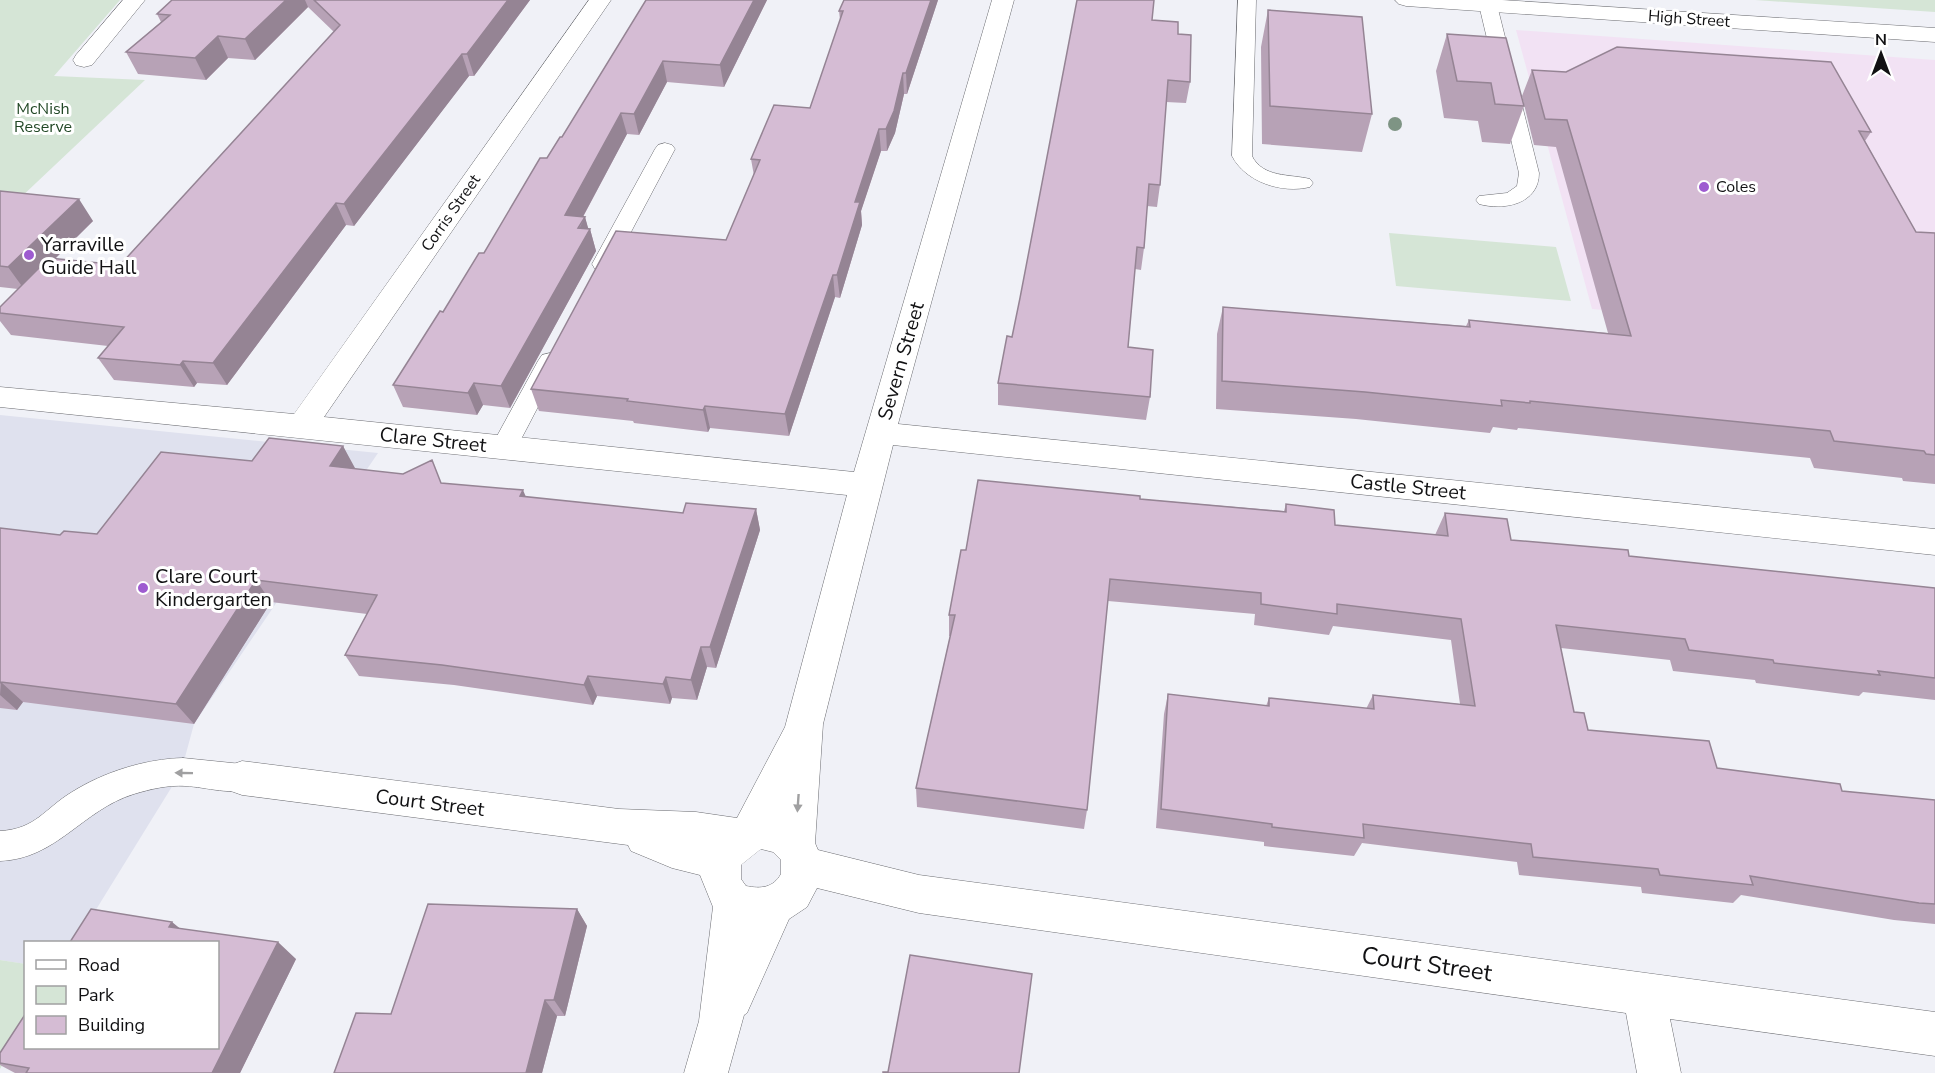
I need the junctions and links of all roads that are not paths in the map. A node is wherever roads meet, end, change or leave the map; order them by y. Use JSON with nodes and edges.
{"nodes":[{"id":1,"x":134,"y":0,"type":"edge"},
{"id":2,"x":600,"y":0,"type":"edge"},
{"id":3,"x":1003,"y":0,"type":"edge"},
{"id":4,"x":1247,"y":0,"type":"edge"},
{"id":5,"x":1406,"y":0,"type":"edge"},
{"id":6,"x":1488,"y":5,"type":"junction"},
{"id":7,"x":1935,"y":36,"type":"edge"},
{"id":8,"x":84,"y":60,"type":"dead end"},
{"id":9,"x":665,"y":149,"type":"dead end"},
{"id":10,"x":1303,"y":183,"type":"dead end"},
{"id":11,"x":1486,"y":200,"type":"dead end"},
{"id":12,"x":593,"y":283,"type":"edge"},
{"id":13,"x":560,"y":344,"type":"edge"},
{"id":14,"x":0,"y":397,"type":"edge"},
{"id":15,"x":302,"y":426,"type":"junction"},
{"id":16,"x":880,"y":433,"type":"junction"},
{"id":17,"x":504,"y":447,"type":"junction"},
{"id":18,"x":866,"y":485,"type":"junction"},
{"id":19,"x":1935,"y":542,"type":"edge"},
{"id":20,"x":804,"y":724,"type":"junction"},
{"id":21,"x":242,"y":778,"type":"joint"},
{"id":22,"x":738,"y":845,"type":"junction"},
{"id":23,"x":0,"y":846,"type":"edge"},
{"id":24,"x":779,"y":882,"type":"junction"},
{"id":25,"x":1644,"y":994,"type":"junction"},
{"id":26,"x":1935,"y":1034,"type":"edge"},
{"id":27,"x":706,"y":1073,"type":"edge"},
{"id":28,"x":1659,"y":1073,"type":"edge"}],
"edges":[{"from":1,"to":8,"type":"street"},
{"from":2,"to":15,"type":"street","name":"Corris Street"},
{"from":3,"to":16,"type":"street","name":"Severn Street"},
{"from":4,"to":10,"type":"lane"},
{"from":5,"to":6,"type":"street","name":"High Street"},
{"from":6,"to":7,"type":"street","name":"High Street"},
{"from":6,"to":11,"type":"lane"},
{"from":9,"to":12,"type":"lane"},
{"from":13,"to":17,"type":"lane"},
{"from":14,"to":15,"type":"street","name":"Clare Street"},
{"from":15,"to":17,"type":"street","name":"Clare Street"},
{"from":16,"to":18,"type":"street","name":"Severn Street"},
{"from":16,"to":19,"type":"street","name":"Castle Street"},
{"from":17,"to":18,"type":"street","name":"Clare Street"},
{"from":18,"to":20,"type":"street","name":"Severn Street"},
{"from":20,"to":22,"type":"street","name":"Severn Street"},
{"from":20,"to":24,"type":"street","name":"Severn Street","one_way":true},
{"from":21,"to":22,"type":"street","name":"Court Street"},
{"from":21,"to":23,"type":"lane","one_way":true},
{"from":22,"to":24,"type":"street","name":"Court Street"},
{"from":22,"to":24,"type":"street"},
{"from":24,"to":25,"type":"street","name":"Court Street"},
{"from":24,"to":27,"type":"street","name":"Severn Street"},
{"from":25,"to":26,"type":"street","name":"Court Street"},
{"from":25,"to":28,"type":"street"}]}
